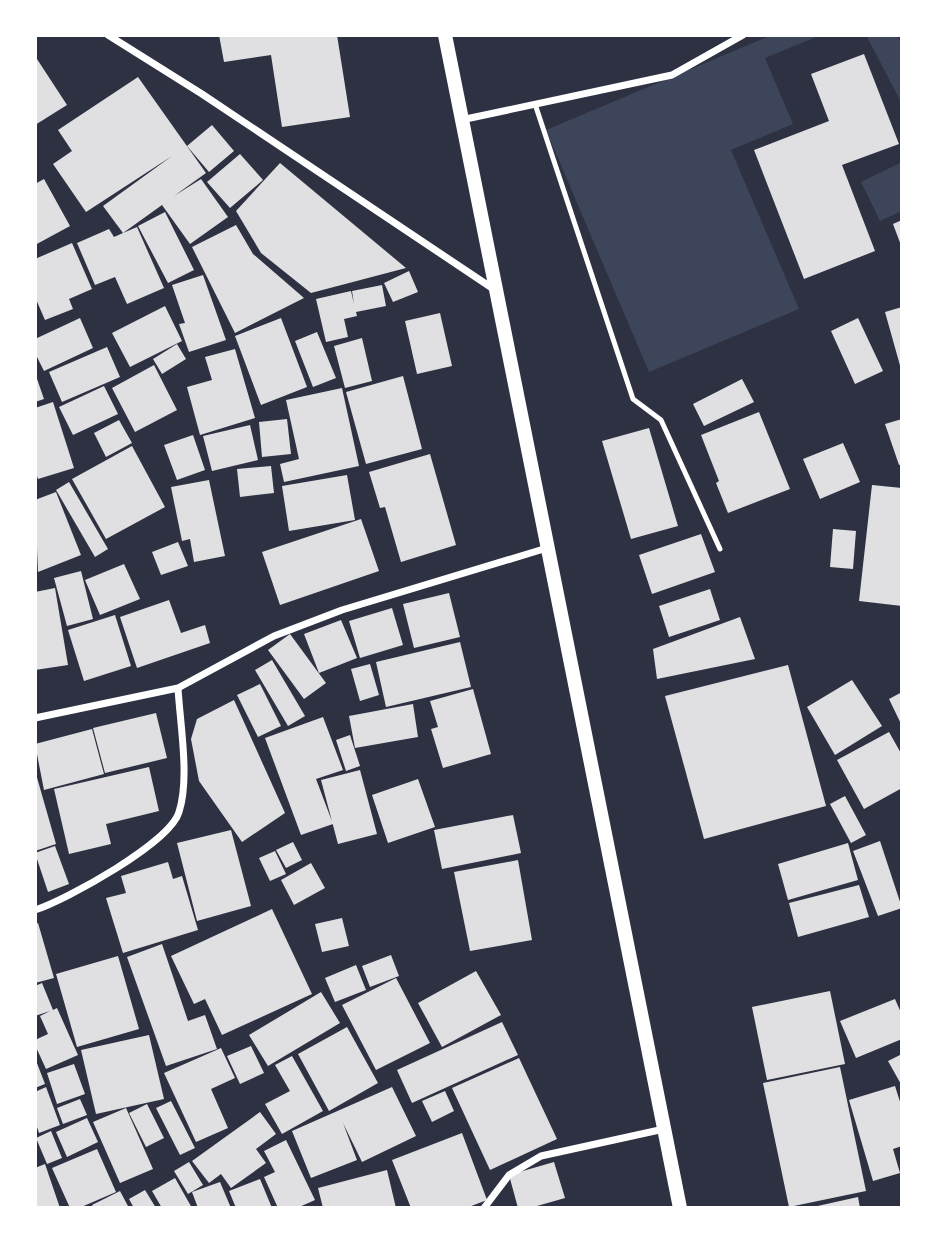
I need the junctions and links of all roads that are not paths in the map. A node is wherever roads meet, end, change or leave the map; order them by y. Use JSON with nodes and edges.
{"nodes":[{"id":1,"x":108,"y":35,"type":"edge"},
{"id":2,"x":445,"y":35,"type":"edge"},
{"id":3,"x":743,"y":35,"type":"edge"},
{"id":4,"x":535,"y":104,"type":"junction"},
{"id":5,"x":461,"y":120,"type":"junction"},
{"id":6,"x":495,"y":290,"type":"junction"},
{"id":7,"x":547,"y":548,"type":"junction"},
{"id":8,"x":720,"y":549,"type":"dead end"},
{"id":9,"x":178,"y":688,"type":"junction"},
{"id":10,"x":35,"y":718,"type":"edge"},
{"id":11,"x":35,"y":910,"type":"edge"},
{"id":12,"x":664,"y":1129,"type":"junction"},
{"id":13,"x":484,"y":1208,"type":"edge"},
{"id":14,"x":680,"y":1208,"type":"edge"}],
"edges":[{"from":1,"to":6,"type":"street"},
{"from":2,"to":5,"type":"main road"},
{"from":3,"to":4,"type":"street"},
{"from":4,"to":5,"type":"street"},
{"from":4,"to":8,"type":"lane"},
{"from":5,"to":6,"type":"main road"},
{"from":6,"to":7,"type":"main road"},
{"from":7,"to":9,"type":"street"},
{"from":7,"to":12,"type":"main road"},
{"from":9,"to":10,"type":"street"},
{"from":9,"to":11,"type":"street"},
{"from":12,"to":13,"type":"street"},
{"from":12,"to":14,"type":"main road"}]}
